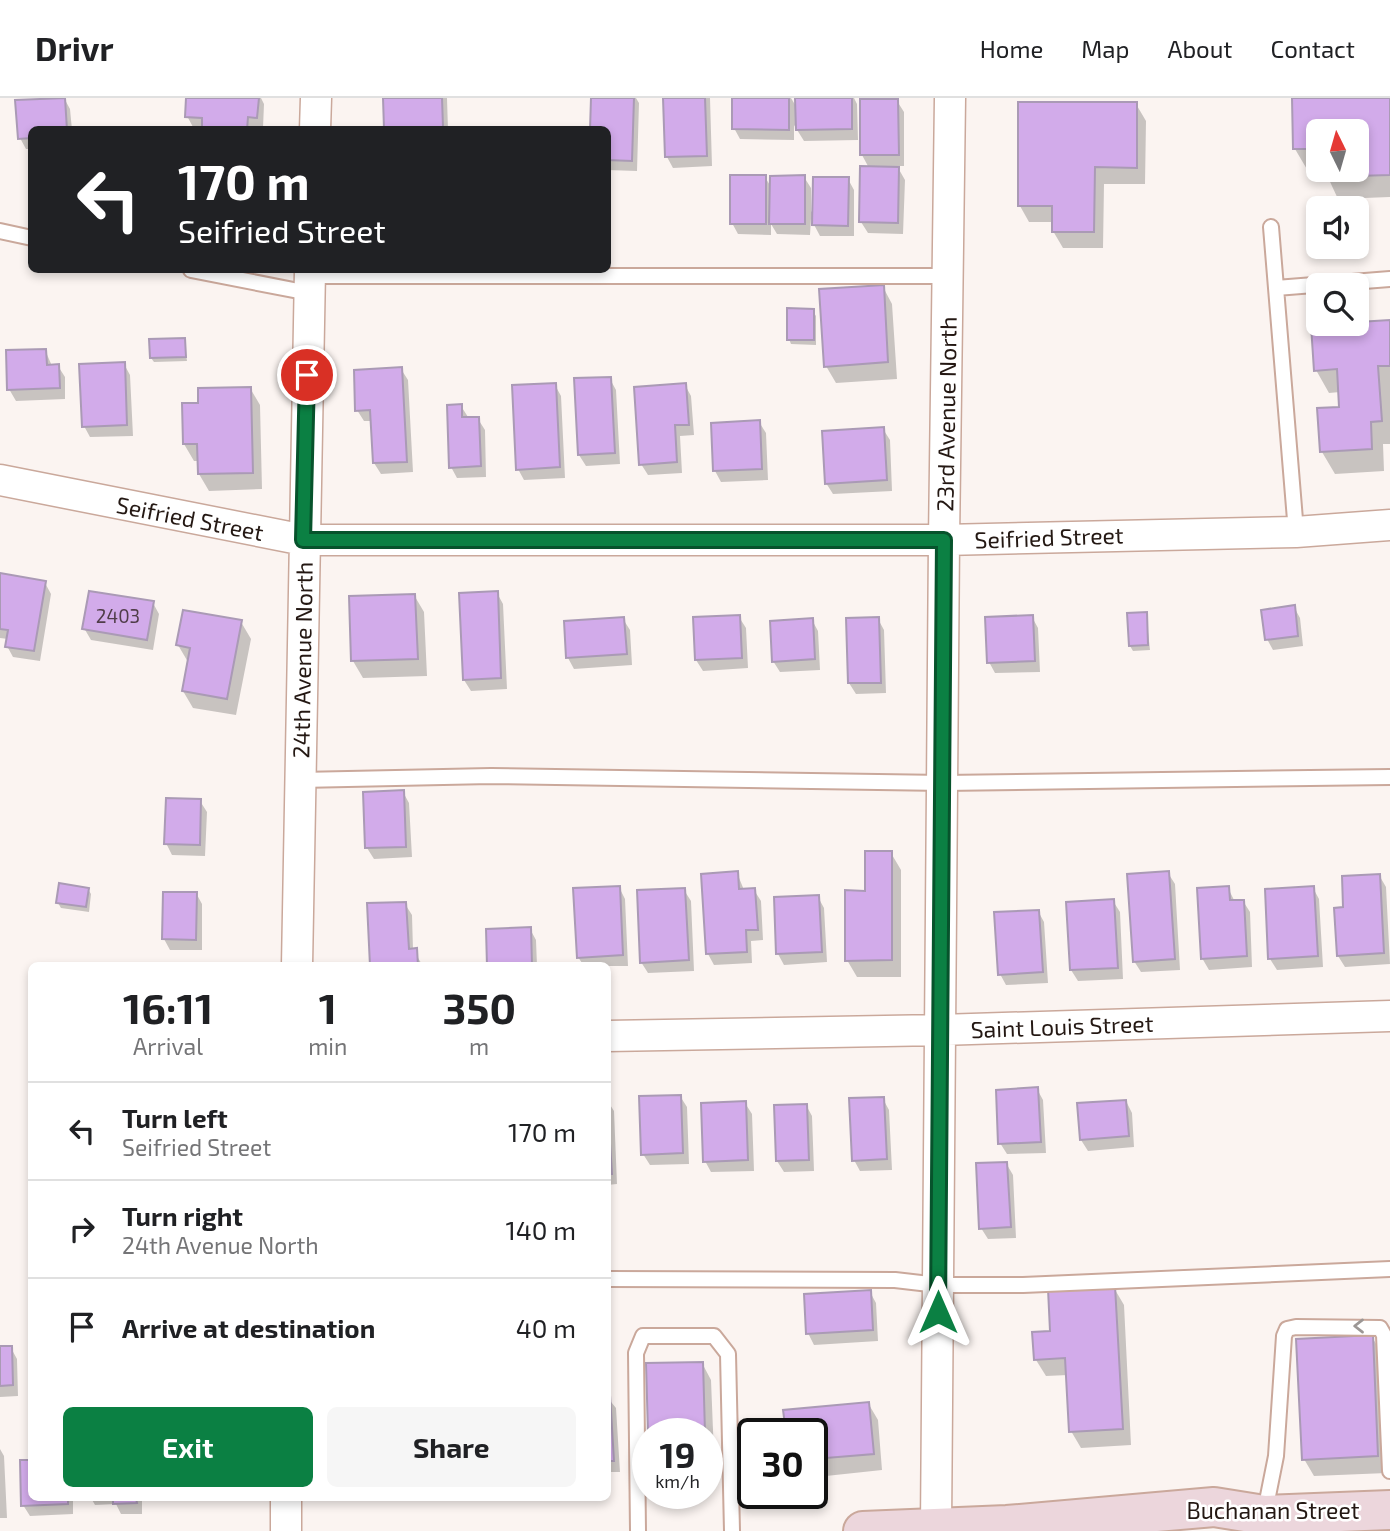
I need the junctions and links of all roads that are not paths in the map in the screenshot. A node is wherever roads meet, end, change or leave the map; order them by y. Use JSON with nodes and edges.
{"nodes":[{"id":1,"x":316,"y":98,"type":"edge"},
{"id":2,"x":950,"y":98,"type":"edge"},
{"id":3,"x":315,"y":126,"type":"edge"},
{"id":4,"x":1271,"y":227,"type":"dead end"},
{"id":5,"x":0,"y":231,"type":"edge"},
{"id":6,"x":28,"y":237,"type":"edge"},
{"id":7,"x":231,"y":273,"type":"edge"},
{"id":8,"x":948,"y":276,"type":"junction"},
{"id":9,"x":310,"y":279,"type":"edge"},
{"id":10,"x":1390,"y":279,"type":"edge"},
{"id":11,"x":1276,"y":288,"type":"junction"},
{"id":12,"x":0,"y":480,"type":"edge"},
{"id":13,"x":1390,"y":525,"type":"edge"},
{"id":14,"x":1296,"y":532,"type":"junction"},
{"id":15,"x":303,"y":540,"type":"junction"},
{"id":16,"x":944,"y":540,"type":"junction"},
{"id":17,"x":1390,"y":777,"type":"edge"},
{"id":18,"x":300,"y":780,"type":"junction"},
{"id":19,"x":944,"y":783,"type":"junction"},
{"id":20,"x":297,"y":962,"type":"edge"},
{"id":21,"x":1390,"y":1016,"type":"edge"},
{"id":22,"x":940,"y":1030,"type":"junction"},
{"id":23,"x":611,"y":1036,"type":"edge"},
{"id":24,"x":1390,"y":1269,"type":"edge"},
{"id":25,"x":611,"y":1279,"type":"edge"},
{"id":26,"x":938,"y":1285,"type":"junction"},
{"id":27,"x":1390,"y":1471,"type":"edge"},
{"id":28,"x":286,"y":1501,"type":"edge"},
{"id":29,"x":1264,"y":1515,"type":"junction"},
{"id":30,"x":1367,"y":1517,"type":"edge"},
{"id":31,"x":936,"y":1528,"type":"junction"},
{"id":32,"x":1008,"y":1528,"type":"edge"},
{"id":33,"x":286,"y":1531,"type":"edge"},
{"id":34,"x":639,"y":1531,"type":"edge"},
{"id":35,"x":732,"y":1531,"type":"edge"},
{"id":36,"x":863,"y":1531,"type":"edge"}],
"edges":[{"from":1,"to":3,"type":"street"},
{"from":2,"to":8,"type":"street","name":"23rd Avenue North"},
{"from":4,"to":11,"type":"lane"},
{"from":5,"to":6,"type":"lane"},
{"from":7,"to":9,"type":"lane"},
{"from":8,"to":9,"type":"lane"},
{"from":8,"to":16,"type":"street","name":"23rd Avenue North"},
{"from":9,"to":15,"type":"street","name":"24th Avenue North"},
{"from":10,"to":11,"type":"lane"},
{"from":11,"to":14,"type":"lane"},
{"from":12,"to":15,"type":"street","name":"Seifried Street"},
{"from":13,"to":14,"type":"street","name":"Seifried Street"},
{"from":14,"to":16,"type":"street","name":"Seifried Street"},
{"from":15,"to":16,"type":"street","name":"Seifried Street"},
{"from":15,"to":18,"type":"street","name":"24th Avenue North"},
{"from":16,"to":19,"type":"street","name":"23rd Avenue North"},
{"from":17,"to":19,"type":"lane"},
{"from":18,"to":19,"type":"lane"},
{"from":18,"to":20,"type":"street","name":"24th Avenue North"},
{"from":19,"to":22,"type":"street","name":"23rd Avenue North"},
{"from":21,"to":22,"type":"street","name":"Saint Louis Street"},
{"from":22,"to":23,"type":"street","name":"Saint Louis Street"},
{"from":22,"to":26,"type":"street","name":"23rd Avenue North"},
{"from":24,"to":26,"type":"lane"},
{"from":25,"to":26,"type":"lane"},
{"from":26,"to":31,"type":"street","name":"23rd Avenue North"},
{"from":27,"to":29,"type":"lane","one_way":true},
{"from":28,"to":33,"type":"street"},
{"from":29,"to":30,"type":"street","name":"Buchanan Street"},
{"from":29,"to":32,"type":"street","name":"Buchanan Street"},
{"from":31,"to":32,"type":"street","name":"Buchanan Street"},
{"from":31,"to":36,"type":"street","name":"Buchanan Street"},
{"from":34,"to":35,"type":"lane"}]}
